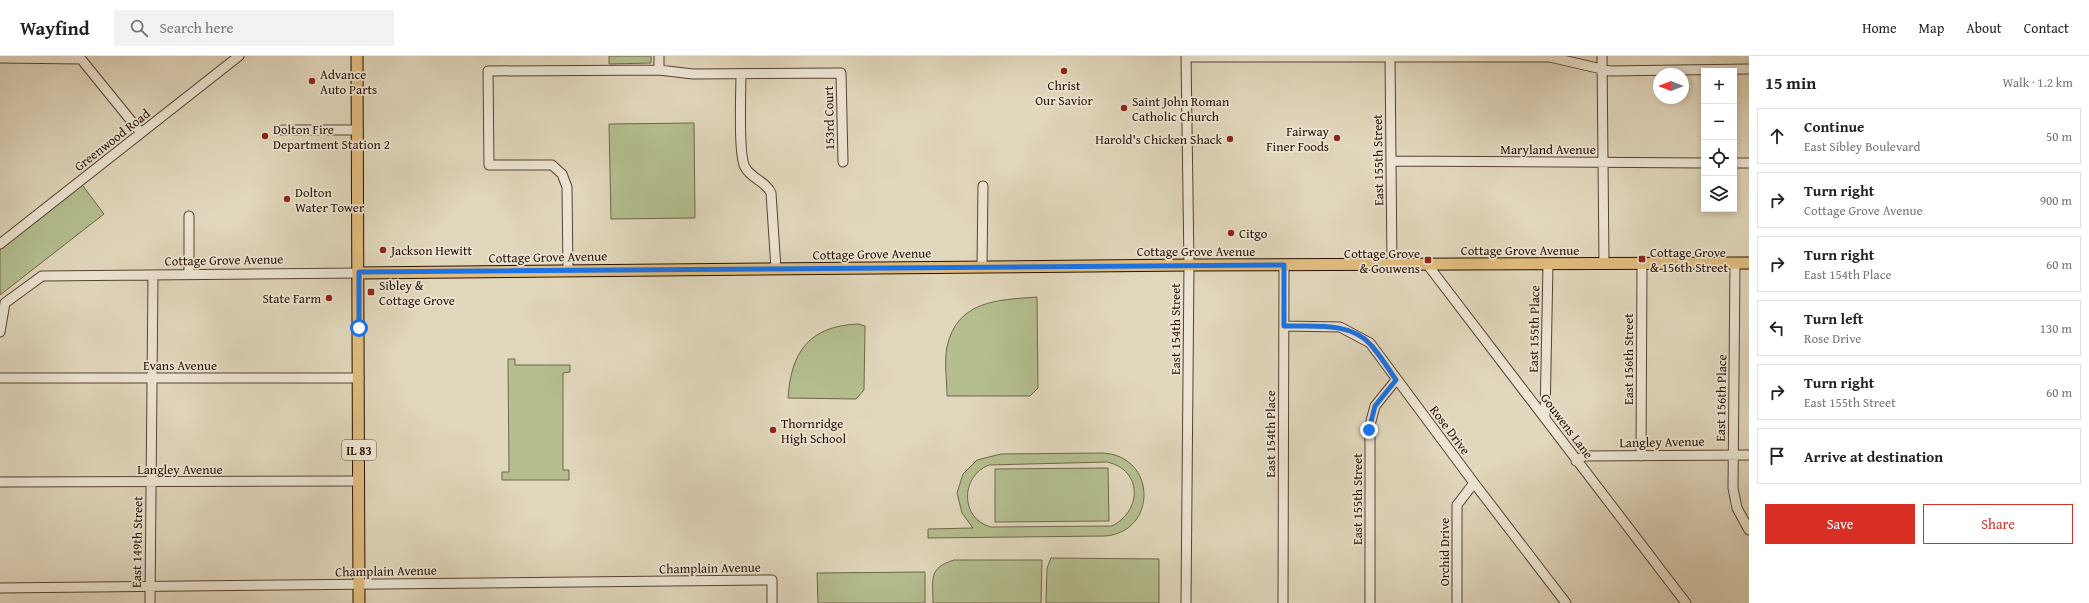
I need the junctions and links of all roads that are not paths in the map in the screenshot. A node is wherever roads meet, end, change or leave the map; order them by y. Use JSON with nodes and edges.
{"nodes":[{"id":1,"x":240,"y":56,"type":"edge"},
{"id":2,"x":357,"y":56,"type":"edge"},
{"id":3,"x":659,"y":56,"type":"edge"},
{"id":4,"x":1186,"y":56,"type":"edge"},
{"id":5,"x":1390,"y":56,"type":"edge"},
{"id":6,"x":1602,"y":56,"type":"edge"},
{"id":7,"x":0,"y":58,"type":"edge"},
{"id":8,"x":1602,"y":69,"type":"junction"},
{"id":9,"x":1749,"y":69,"type":"edge"},
{"id":10,"x":659,"y":70,"type":"junction"},
{"id":11,"x":741,"y":74,"type":"junction"},
{"id":12,"x":282,"y":130,"type":"dead end"},
{"id":13,"x":358,"y":130,"type":"junction"},
{"id":14,"x":141,"y":133,"type":"junction"},
{"id":15,"x":1391,"y":161,"type":"junction"},
{"id":16,"x":843,"y":162,"type":"dead end"},
{"id":17,"x":1603,"y":162,"type":"junction"},
{"id":18,"x":1701,"y":163,"type":"edge"},
{"id":19,"x":1737,"y":163,"type":"edge"},
{"id":20,"x":1749,"y":163,"type":"edge"},
{"id":21,"x":983,"y":186,"type":"dead end"},
{"id":22,"x":189,"y":216,"type":"dead end"},
{"id":23,"x":0,"y":244,"type":"edge"},
{"id":24,"x":1736,"y":263,"type":"junction"},
{"id":25,"x":1749,"y":263,"type":"edge"},
{"id":26,"x":1189,"y":264,"type":"junction"},
{"id":27,"x":1428,"y":264,"type":"junction"},
{"id":28,"x":1548,"y":264,"type":"junction"},
{"id":29,"x":1604,"y":264,"type":"junction"},
{"id":30,"x":1642,"y":264,"type":"junction"},
{"id":31,"x":1284,"y":265,"type":"junction"},
{"id":32,"x":1392,"y":265,"type":"junction"},
{"id":33,"x":982,"y":267,"type":"junction"},
{"id":34,"x":776,"y":269,"type":"junction"},
{"id":35,"x":568,"y":271,"type":"junction"},
{"id":36,"x":359,"y":272,"type":"junction"},
{"id":37,"x":189,"y":274,"type":"junction"},
{"id":38,"x":153,"y":275,"type":"junction"},
{"id":39,"x":1284,"y":326,"type":"junction"},
{"id":40,"x":0,"y":332,"type":"edge"},
{"id":41,"x":0,"y":378,"type":"edge"},
{"id":42,"x":151,"y":378,"type":"junction"},
{"id":43,"x":359,"y":378,"type":"junction"},
{"id":44,"x":1396,"y":380,"type":"junction"},
{"id":45,"x":1545,"y":418,"type":"junction"},
{"id":46,"x":1733,"y":455,"type":"junction"},
{"id":47,"x":1749,"y":455,"type":"edge"},
{"id":48,"x":1641,"y":456,"type":"junction"},
{"id":49,"x":1576,"y":461,"type":"junction"},
{"id":50,"x":359,"y":481,"type":"junction"},
{"id":51,"x":0,"y":482,"type":"edge"},
{"id":52,"x":151,"y":482,"type":"junction"},
{"id":53,"x":1474,"y":483,"type":"junction"},
{"id":54,"x":1749,"y":530,"type":"edge"},
{"id":55,"x":359,"y":584,"type":"junction"},
{"id":56,"x":150,"y":586,"type":"junction"},
{"id":57,"x":0,"y":588,"type":"edge"},
{"id":58,"x":150,"y":603,"type":"edge"},
{"id":59,"x":359,"y":603,"type":"edge"},
{"id":60,"x":772,"y":603,"type":"edge"},
{"id":61,"x":1186,"y":603,"type":"edge"},
{"id":62,"x":1283,"y":603,"type":"edge"},
{"id":63,"x":1370,"y":603,"type":"edge"},
{"id":64,"x":1457,"y":603,"type":"edge"},
{"id":65,"x":1566,"y":603,"type":"edge"},
{"id":66,"x":1686,"y":603,"type":"edge"}],
"edges":[{"from":1,"to":14,"type":"street","name":"Greenwood Road"},
{"from":2,"to":13,"type":"main road","number":"IL 83"},
{"from":3,"to":10,"type":"street"},
{"from":4,"to":5,"type":"street"},
{"from":4,"to":26,"type":"street","name":"East 154th Street"},
{"from":5,"to":8,"type":"street"},
{"from":5,"to":15,"type":"street","name":"East 155th Street"},
{"from":6,"to":8,"type":"street"},
{"from":7,"to":14,"type":"street"},
{"from":8,"to":9,"type":"street"},
{"from":8,"to":17,"type":"street"},
{"from":10,"to":11,"type":"street"},
{"from":10,"to":35,"type":"street"},
{"from":11,"to":16,"type":"street","name":"153rd Court"},
{"from":11,"to":34,"type":"street"},
{"from":12,"to":13,"type":"street"},
{"from":13,"to":36,"type":"main road","number":"IL 83"},
{"from":14,"to":23,"type":"street","name":"Greenwood Road"},
{"from":15,"to":17,"type":"street","name":"Maryland Avenue"},
{"from":15,"to":32,"type":"street","name":"East 155th Street"},
{"from":17,"to":18,"type":"street","name":"Maryland Avenue"},
{"from":17,"to":29,"type":"street"},
{"from":19,"to":20,"type":"street"},
{"from":21,"to":33,"type":"street"},
{"from":22,"to":37,"type":"street"},
{"from":24,"to":25,"type":"main road","name":"Cottage Grove Avenue"},
{"from":24,"to":30,"type":"main road","name":"Cottage Grove Avenue"},
{"from":24,"to":46,"type":"street","name":"East 156th Place"},
{"from":26,"to":31,"type":"main road","name":"Cottage Grove Avenue"},
{"from":26,"to":33,"type":"main road","name":"Cottage Grove Avenue"},
{"from":26,"to":61,"type":"street","name":"East 154th Street"},
{"from":27,"to":28,"type":"main road","name":"Cottage Grove Avenue"},
{"from":27,"to":32,"type":"main road","name":"Cottage Grove Avenue"},
{"from":27,"to":45,"type":"street","name":"Gouwens Lane"},
{"from":28,"to":29,"type":"main road","name":"Cottage Grove Avenue"},
{"from":28,"to":45,"type":"street","name":"East 155th Place"},
{"from":29,"to":30,"type":"main road","name":"Cottage Grove Avenue"},
{"from":30,"to":48,"type":"street","name":"East 156th Street"},
{"from":31,"to":32,"type":"main road","name":"Cottage Grove Avenue"},
{"from":31,"to":39,"type":"street","name":"East 154th Place"},
{"from":33,"to":34,"type":"main road","name":"Cottage Grove Avenue"},
{"from":34,"to":35,"type":"main road","name":"Cottage Grove Avenue"},
{"from":35,"to":36,"type":"main road","name":"Cottage Grove Avenue"},
{"from":36,"to":37,"type":"street","name":"Cottage Grove Avenue"},
{"from":36,"to":43,"type":"main road","number":"IL 83"},
{"from":37,"to":38,"type":"street","name":"Cottage Grove Avenue"},
{"from":38,"to":40,"type":"street","name":"Cottage Grove Avenue"},
{"from":38,"to":42,"type":"street"},
{"from":39,"to":44,"type":"street","name":"Rose Drive"},
{"from":39,"to":62,"type":"street","name":"East 154th Place"},
{"from":41,"to":42,"type":"street","name":"Evans Avenue"},
{"from":42,"to":43,"type":"street","name":"Evans Avenue"},
{"from":42,"to":52,"type":"street","name":"East 149th Street"},
{"from":43,"to":50,"type":"main road","number":"IL 83"},
{"from":44,"to":53,"type":"street","name":"Rose Drive"},
{"from":44,"to":63,"type":"street","name":"East 155th Street"},
{"from":45,"to":49,"type":"street","name":"Gouwens Lane"},
{"from":46,"to":47,"type":"street","name":"Langley Avenue"},
{"from":46,"to":48,"type":"street","name":"Langley Avenue"},
{"from":46,"to":54,"type":"street","name":"East 156th Place"},
{"from":48,"to":49,"type":"street","name":"Langley Avenue"},
{"from":49,"to":66,"type":"street","name":"Gouwens Lane"},
{"from":50,"to":52,"type":"street","name":"Langley Avenue"},
{"from":50,"to":55,"type":"main road","number":"IL 83"},
{"from":51,"to":52,"type":"street","name":"Langley Avenue"},
{"from":52,"to":56,"type":"street","name":"East 149th Street"},
{"from":53,"to":64,"type":"street","name":"Orchid Drive"},
{"from":53,"to":65,"type":"street","name":"Rose Drive"},
{"from":55,"to":56,"type":"street","name":"Champlain Avenue"},
{"from":55,"to":59,"type":"main road","number":"IL 83"},
{"from":55,"to":60,"type":"street","name":"Champlain Avenue"},
{"from":56,"to":57,"type":"street","name":"Champlain Avenue"},
{"from":56,"to":58,"type":"street","name":"East 149th Street"}]}
